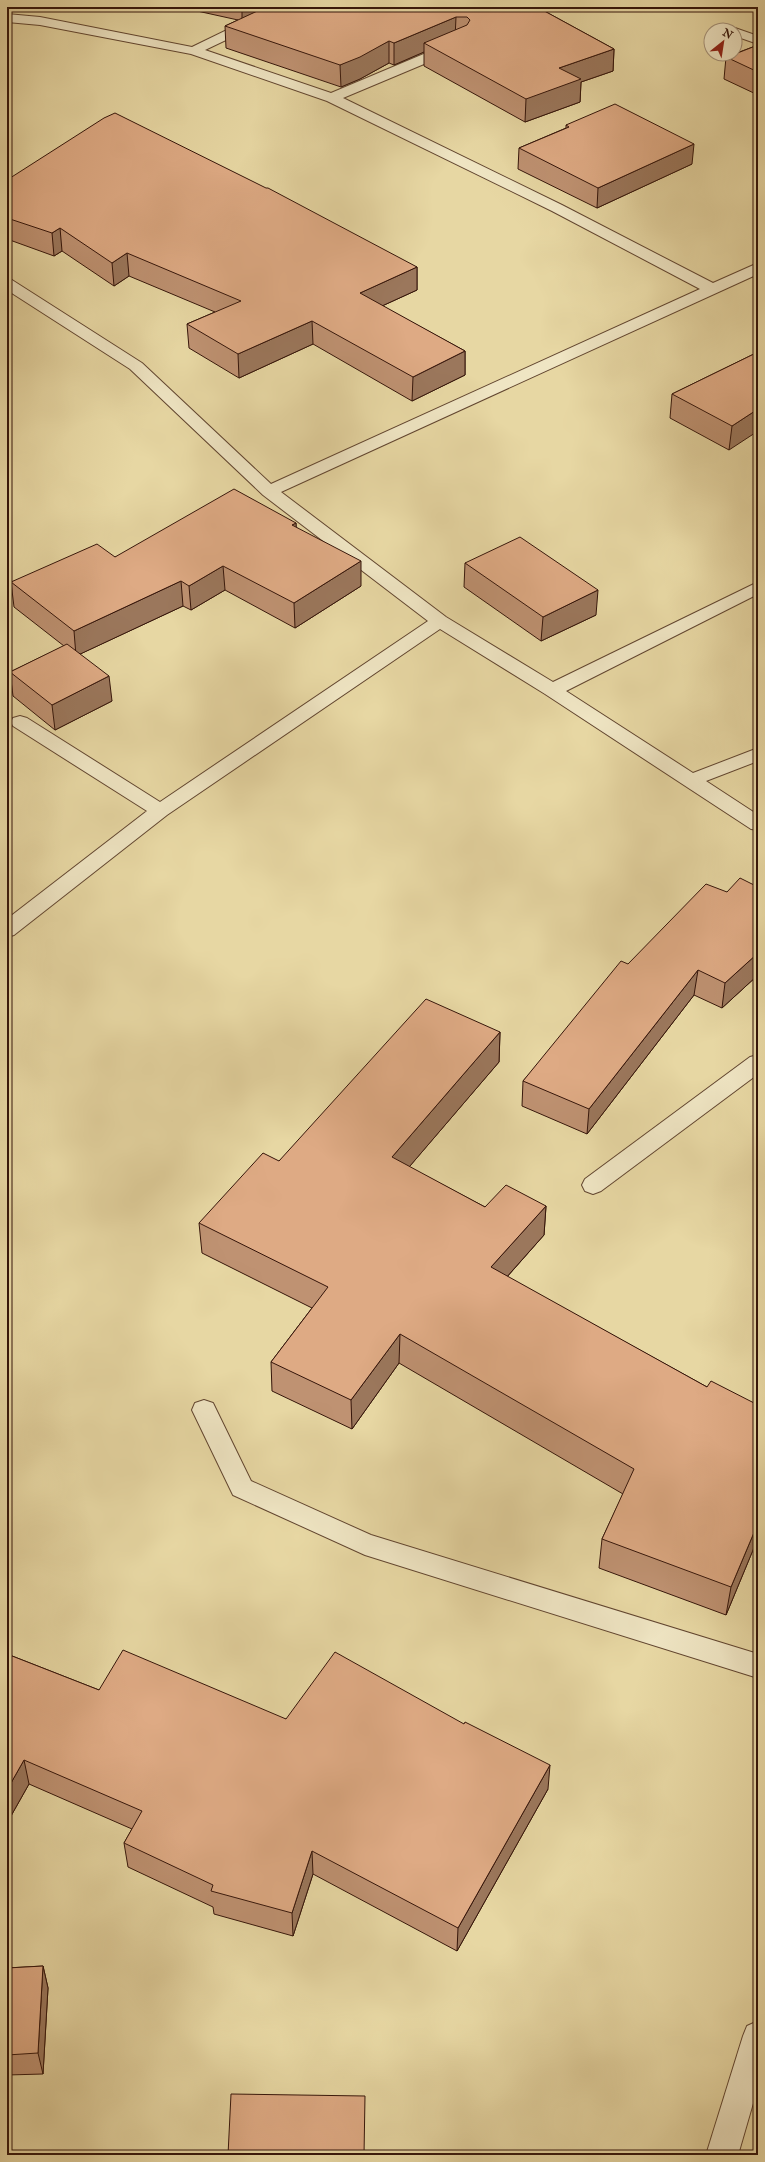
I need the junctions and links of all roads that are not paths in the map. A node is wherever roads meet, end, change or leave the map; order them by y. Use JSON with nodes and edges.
{"nodes":[{"id":1,"x":284,"y":7,"type":"edge"},
{"id":2,"x":51,"y":12,"type":"dead end"},
{"id":3,"x":7,"y":18,"type":"edge"},
{"id":4,"x":40,"y":21,"type":"junction"},
{"id":5,"x":743,"y":35,"type":"edge"},
{"id":6,"x":758,"y":40,"type":"edge"},
{"id":7,"x":461,"y":43,"type":"edge"},
{"id":8,"x":194,"y":51,"type":"junction"},
{"id":9,"x":332,"y":98,"type":"junction"},
{"id":10,"x":758,"y":268,"type":"edge"},
{"id":11,"x":7,"y":283,"type":"edge"},
{"id":12,"x":713,"y":289,"type":"junction"},
{"id":13,"x":269,"y":491,"type":"junction"},
{"id":14,"x":758,"y":587,"type":"edge"},
{"id":15,"x":440,"y":621,"type":"junction"},
{"id":16,"x":552,"y":690,"type":"junction"},
{"id":17,"x":20,"y":722,"type":"dead end"},
{"id":18,"x":758,"y":754,"type":"edge"},
{"id":19,"x":692,"y":780,"type":"junction"},
{"id":20,"x":160,"y":811,"type":"junction"},
{"id":21,"x":758,"y":824,"type":"edge"},
{"id":22,"x":7,"y":930,"type":"edge"},
{"id":23,"x":758,"y":1063,"type":"edge"},
{"id":24,"x":593,"y":1185,"type":"dead end"},
{"id":25,"x":204,"y":1410,"type":"dead end"},
{"id":26,"x":758,"y":1666,"type":"edge"},
{"id":27,"x":758,"y":2036,"type":"edge"},
{"id":28,"x":722,"y":2155,"type":"edge"}],
"edges":[{"from":1,"to":8,"type":"street"},
{"from":2,"to":4,"type":"street"},
{"from":3,"to":4,"type":"street"},
{"from":4,"to":8,"type":"street"},
{"from":5,"to":6,"type":"street"},
{"from":7,"to":9,"type":"street"},
{"from":8,"to":9,"type":"street"},
{"from":9,"to":12,"type":"street"},
{"from":10,"to":12,"type":"street"},
{"from":11,"to":13,"type":"street"},
{"from":12,"to":13,"type":"street"},
{"from":13,"to":15,"type":"street"},
{"from":14,"to":16,"type":"street"},
{"from":15,"to":16,"type":"street"},
{"from":15,"to":20,"type":"street"},
{"from":16,"to":19,"type":"street"},
{"from":17,"to":20,"type":"street"},
{"from":18,"to":19,"type":"street"},
{"from":19,"to":21,"type":"street"},
{"from":20,"to":22,"type":"street"},
{"from":23,"to":24,"type":"street"},
{"from":25,"to":26,"type":"street"},
{"from":27,"to":28,"type":"street"}]}
